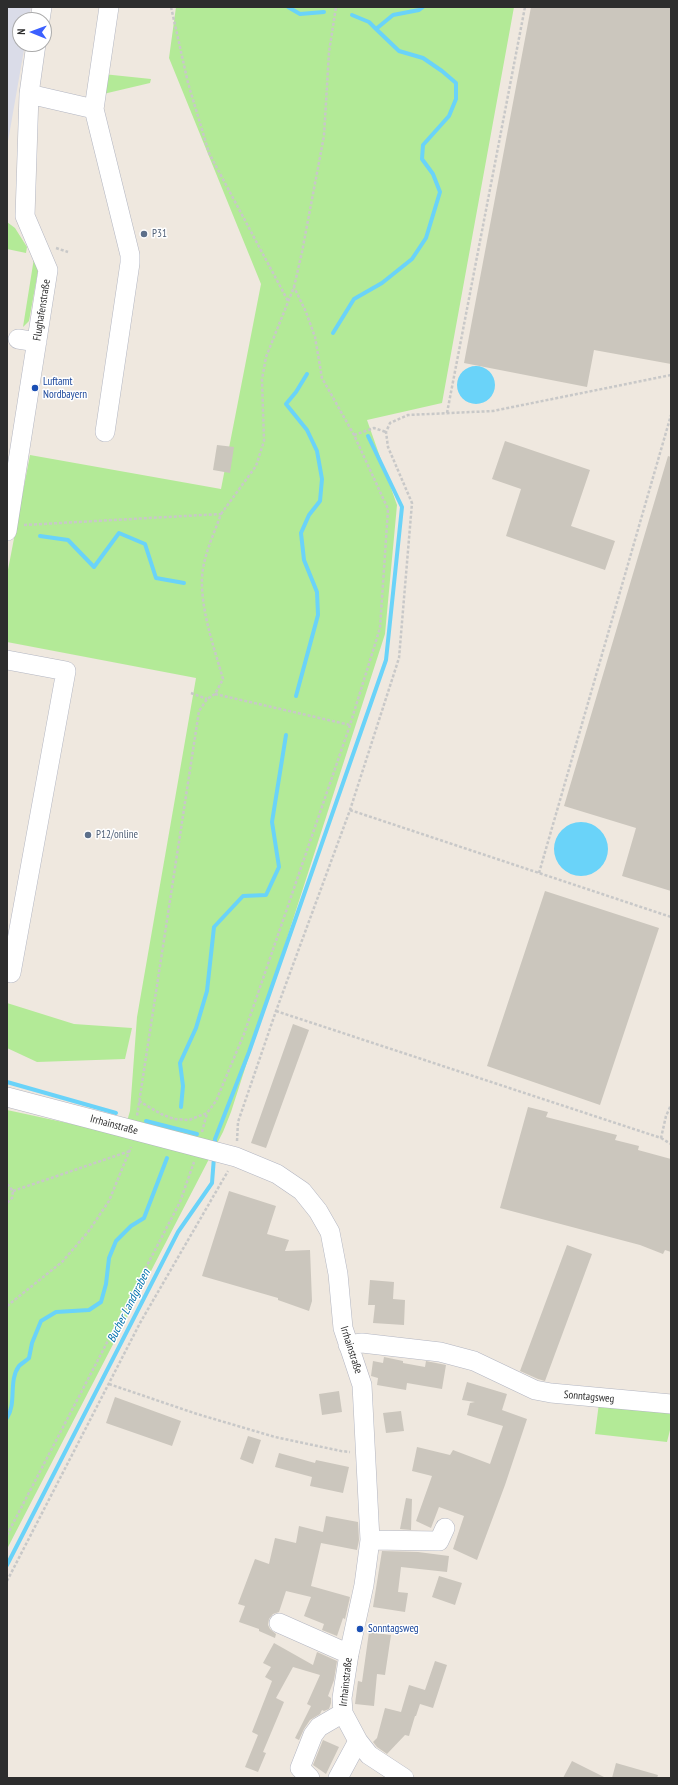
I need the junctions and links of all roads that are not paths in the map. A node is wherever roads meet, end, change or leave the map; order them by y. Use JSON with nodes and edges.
{"nodes":[{"id":1,"x":109,"y":7,"type":"edge"},
{"id":2,"x":35,"y":52,"type":"edge"},
{"id":3,"x":29,"y":94,"type":"junction"},
{"id":4,"x":94,"y":109,"type":"junction"},
{"id":5,"x":18,"y":339,"type":"dead end"},
{"id":6,"x":37,"y":342,"type":"junction"},
{"id":7,"x":105,"y":432,"type":"dead end"},
{"id":8,"x":13,"y":452,"type":"edge"},
{"id":9,"x":7,"y":529,"type":"edge"},
{"id":10,"x":7,"y":660,"type":"edge"},
{"id":11,"x":11,"y":973,"type":"dead end"},
{"id":12,"x":7,"y":1097,"type":"edge"},
{"id":13,"x":348,"y":1345,"type":"junction"},
{"id":14,"x":671,"y":1404,"type":"edge"},
{"id":15,"x":445,"y":1528,"type":"dead end"},
{"id":16,"x":370,"y":1540,"type":"junction"},
{"id":17,"x":279,"y":1623,"type":"dead end"},
{"id":18,"x":349,"y":1654,"type":"junction"},
{"id":19,"x":343,"y":1713,"type":"junction"},
{"id":20,"x":358,"y":1741,"type":"junction"},
{"id":21,"x":310,"y":1778,"type":"edge"},
{"id":22,"x":338,"y":1778,"type":"edge"},
{"id":23,"x":404,"y":1778,"type":"edge"}],
"edges":[{"from":1,"to":4,"type":"street"},
{"from":2,"to":3,"type":"street","name":"Flughafenstraße"},
{"from":3,"to":4,"type":"street"},
{"from":3,"to":6,"type":"street","name":"Flughafenstraße"},
{"from":4,"to":7,"type":"street"},
{"from":5,"to":6,"type":"street"},
{"from":6,"to":8,"type":"street","name":"Flughafenstraße"},
{"from":8,"to":9,"type":"street","name":"Flughafenstraße"},
{"from":10,"to":11,"type":"street"},
{"from":12,"to":13,"type":"street","name":"Irrhainstraße"},
{"from":13,"to":14,"type":"street","name":"Sonntagsweg"},
{"from":13,"to":16,"type":"street","name":"Irrhainstraße"},
{"from":15,"to":16,"type":"street"},
{"from":16,"to":18,"type":"street","name":"Irrhainstraße"},
{"from":17,"to":18,"type":"street"},
{"from":18,"to":19,"type":"street","name":"Irrhainstraße"},
{"from":19,"to":20,"type":"street","name":"Irrhainstraße"},
{"from":19,"to":21,"type":"street"},
{"from":20,"to":22,"type":"street"},
{"from":20,"to":23,"type":"street","name":"Irrhainstraße"}]}
